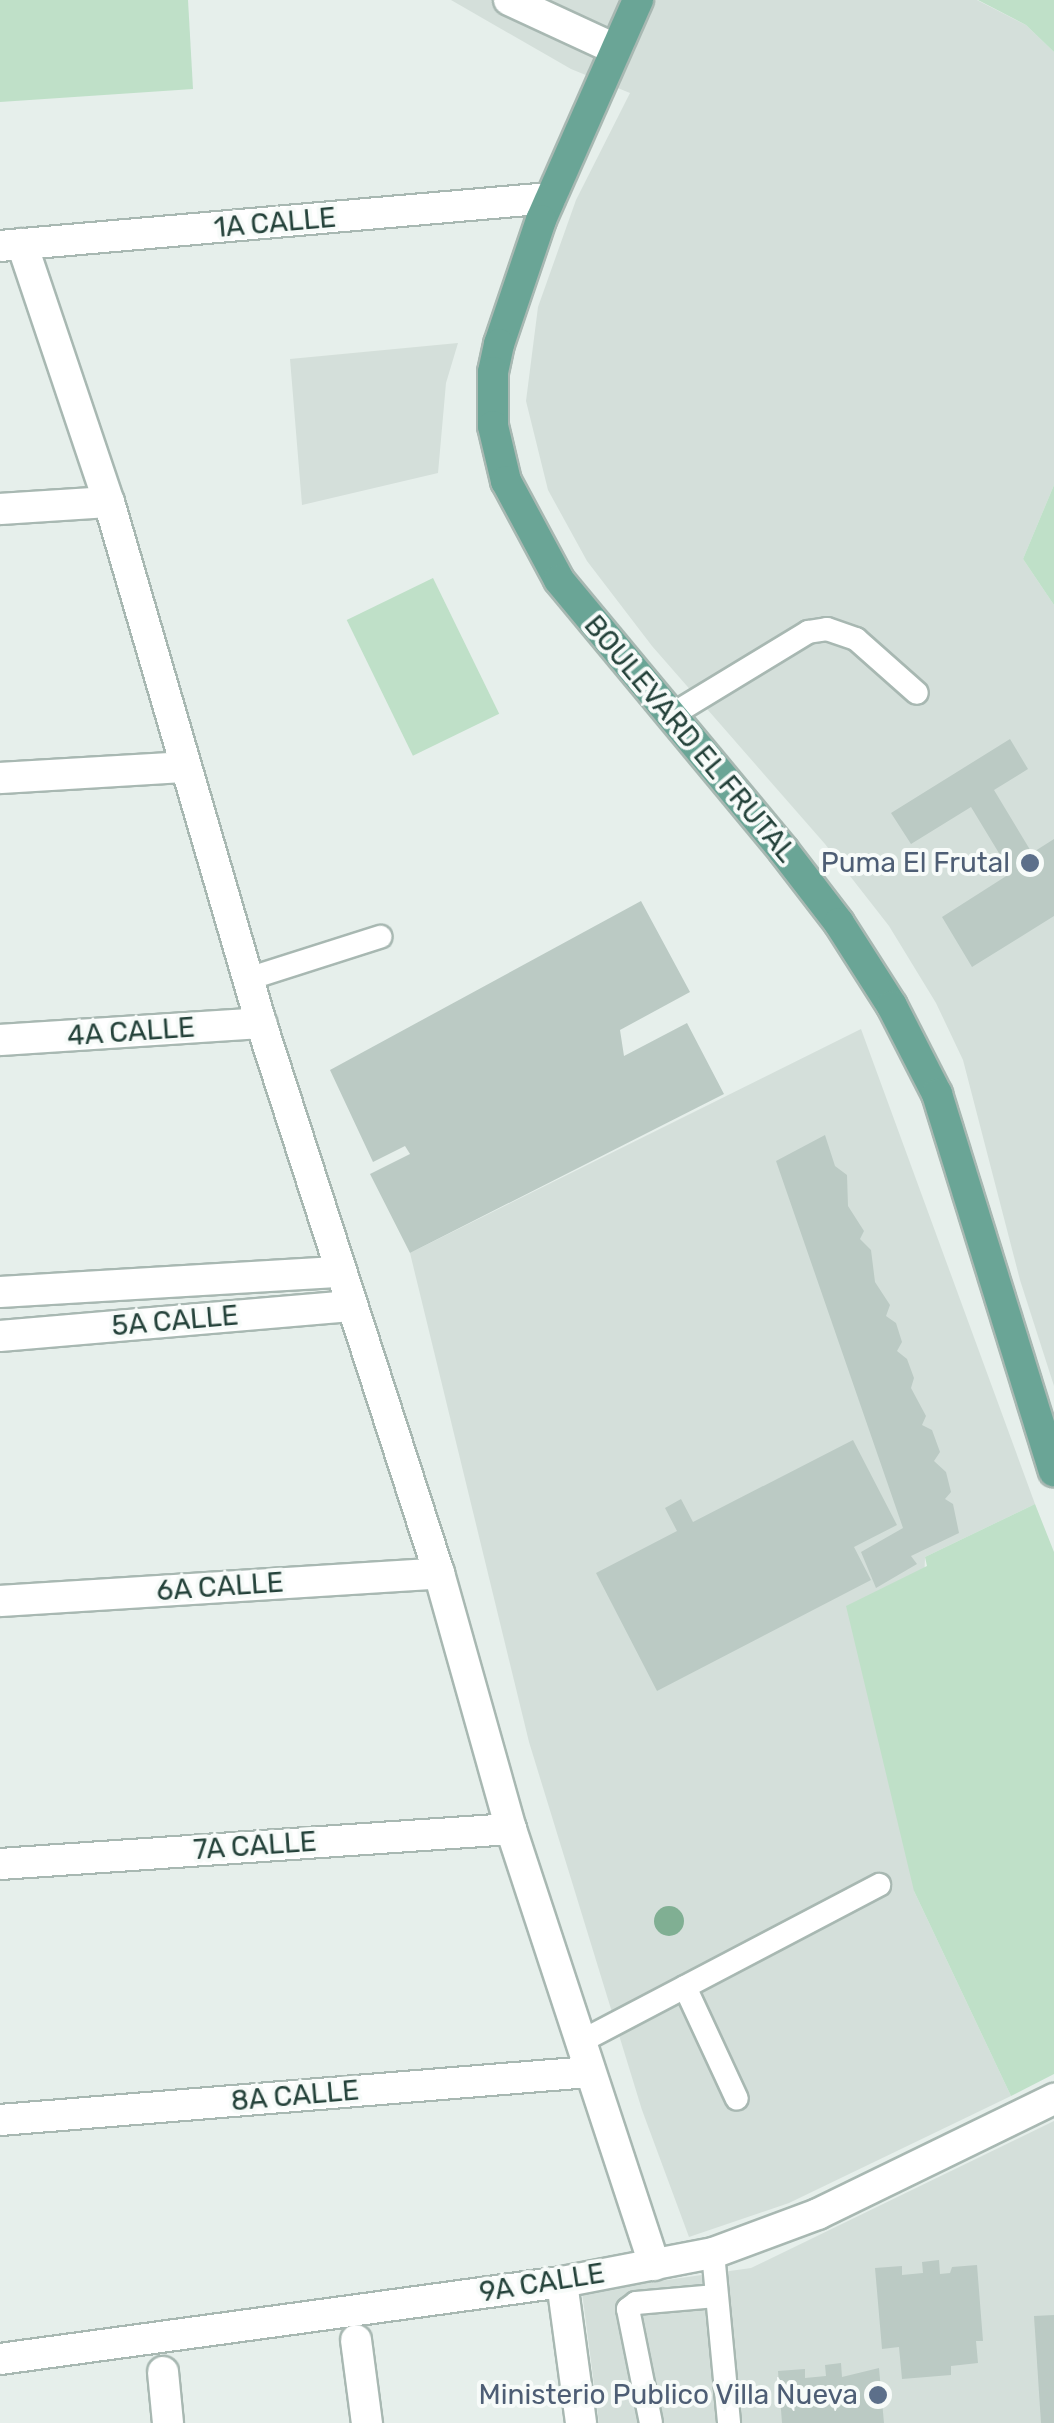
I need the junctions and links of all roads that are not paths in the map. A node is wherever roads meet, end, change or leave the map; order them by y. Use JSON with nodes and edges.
{"nodes":[{"id":1,"x":509,"y":0,"type":"edge"},
{"id":2,"x":638,"y":0,"type":"edge"},
{"id":3,"x":614,"y":49,"type":"junction"},
{"id":4,"x":550,"y":198,"type":"junction"},
{"id":5,"x":11,"y":245,"type":"edge"},
{"id":6,"x":109,"y":502,"type":"junction"},
{"id":7,"x":0,"y":509,"type":"edge"},
{"id":8,"x":917,"y":693,"type":"dead end"},
{"id":9,"x":670,"y":716,"type":"junction"},
{"id":10,"x":185,"y":766,"type":"junction"},
{"id":11,"x":0,"y":778,"type":"edge"},
{"id":12,"x":380,"y":937,"type":"dead end"},
{"id":13,"x":248,"y":979,"type":"junction"},
{"id":14,"x":261,"y":1024,"type":"junction"},
{"id":15,"x":0,"y":1040,"type":"edge"},
{"id":16,"x":340,"y":1272,"type":"junction"},
{"id":17,"x":0,"y":1292,"type":"edge"},
{"id":18,"x":350,"y":1306,"type":"junction"},
{"id":19,"x":0,"y":1336,"type":"edge"},
{"id":20,"x":1054,"y":1471,"type":"edge"},
{"id":21,"x":439,"y":1573,"type":"junction"},
{"id":22,"x":0,"y":1601,"type":"edge"},
{"id":23,"x":511,"y":1829,"type":"junction"},
{"id":24,"x":0,"y":1864,"type":"edge"},
{"id":25,"x":878,"y":1885,"type":"dead end"},
{"id":26,"x":685,"y":1987,"type":"junction"},
{"id":27,"x":580,"y":2042,"type":"junction"},
{"id":28,"x":589,"y":2072,"type":"junction"},
{"id":29,"x":737,"y":2099,"type":"dead end"},
{"id":30,"x":1054,"y":2099,"type":"edge"},
{"id":31,"x":0,"y":2120,"type":"edge"},
{"id":32,"x":713,"y":2253,"type":"junction"},
{"id":33,"x":654,"y":2265,"type":"junction"},
{"id":34,"x":562,"y":2282,"type":"junction"},
{"id":35,"x":716,"y":2296,"type":"junction"},
{"id":36,"x":356,"y":2340,"type":"dead end"},
{"id":37,"x":0,"y":2359,"type":"edge"},
{"id":38,"x":163,"y":2372,"type":"dead end"},
{"id":39,"x":168,"y":2423,"type":"edge"},
{"id":40,"x":366,"y":2423,"type":"edge"},
{"id":41,"x":580,"y":2423,"type":"edge"},
{"id":42,"x":651,"y":2423,"type":"edge"},
{"id":43,"x":729,"y":2423,"type":"edge"}],
"edges":[{"from":1,"to":3,"type":"street"},
{"from":2,"to":3,"type":"main road","name":"BOULEVARD EL FRUTAL"},
{"from":3,"to":4,"type":"main road","name":"BOULEVARD EL FRUTAL"},
{"from":4,"to":5,"type":"street","name":"1A CALLE"},
{"from":4,"to":9,"type":"main road","name":"BOULEVARD EL FRUTAL"},
{"from":5,"to":6,"type":"street"},
{"from":6,"to":7,"type":"street"},
{"from":6,"to":10,"type":"street"},
{"from":8,"to":9,"type":"lane"},
{"from":9,"to":20,"type":"main road","name":"BOULEVARD EL FRUTAL"},
{"from":10,"to":11,"type":"street"},
{"from":10,"to":13,"type":"street"},
{"from":12,"to":13,"type":"lane"},
{"from":13,"to":14,"type":"street"},
{"from":14,"to":15,"type":"street","name":"4A CALLE"},
{"from":14,"to":16,"type":"street"},
{"from":16,"to":17,"type":"street","name":"5A CALLE"},
{"from":16,"to":18,"type":"street"},
{"from":18,"to":19,"type":"street","name":"5A CALLE"},
{"from":18,"to":21,"type":"street"},
{"from":21,"to":22,"type":"street","name":"6A CALLE"},
{"from":21,"to":23,"type":"street"},
{"from":23,"to":24,"type":"street","name":"7A CALLE"},
{"from":23,"to":27,"type":"street"},
{"from":25,"to":26,"type":"lane"},
{"from":26,"to":27,"type":"lane"},
{"from":26,"to":29,"type":"lane"},
{"from":27,"to":28,"type":"street"},
{"from":28,"to":31,"type":"street","name":"8A CALLE"},
{"from":28,"to":33,"type":"street"},
{"from":30,"to":32,"type":"street","name":"9A CALLE"},
{"from":32,"to":33,"type":"street","name":"9A CALLE"},
{"from":32,"to":35,"type":"lane"},
{"from":33,"to":34,"type":"street","name":"9A CALLE"},
{"from":34,"to":37,"type":"street","name":"9A CALLE"},
{"from":34,"to":41,"type":"street"},
{"from":35,"to":42,"type":"lane"},
{"from":35,"to":43,"type":"lane"},
{"from":36,"to":40,"type":"street"},
{"from":38,"to":39,"type":"street"}]}
